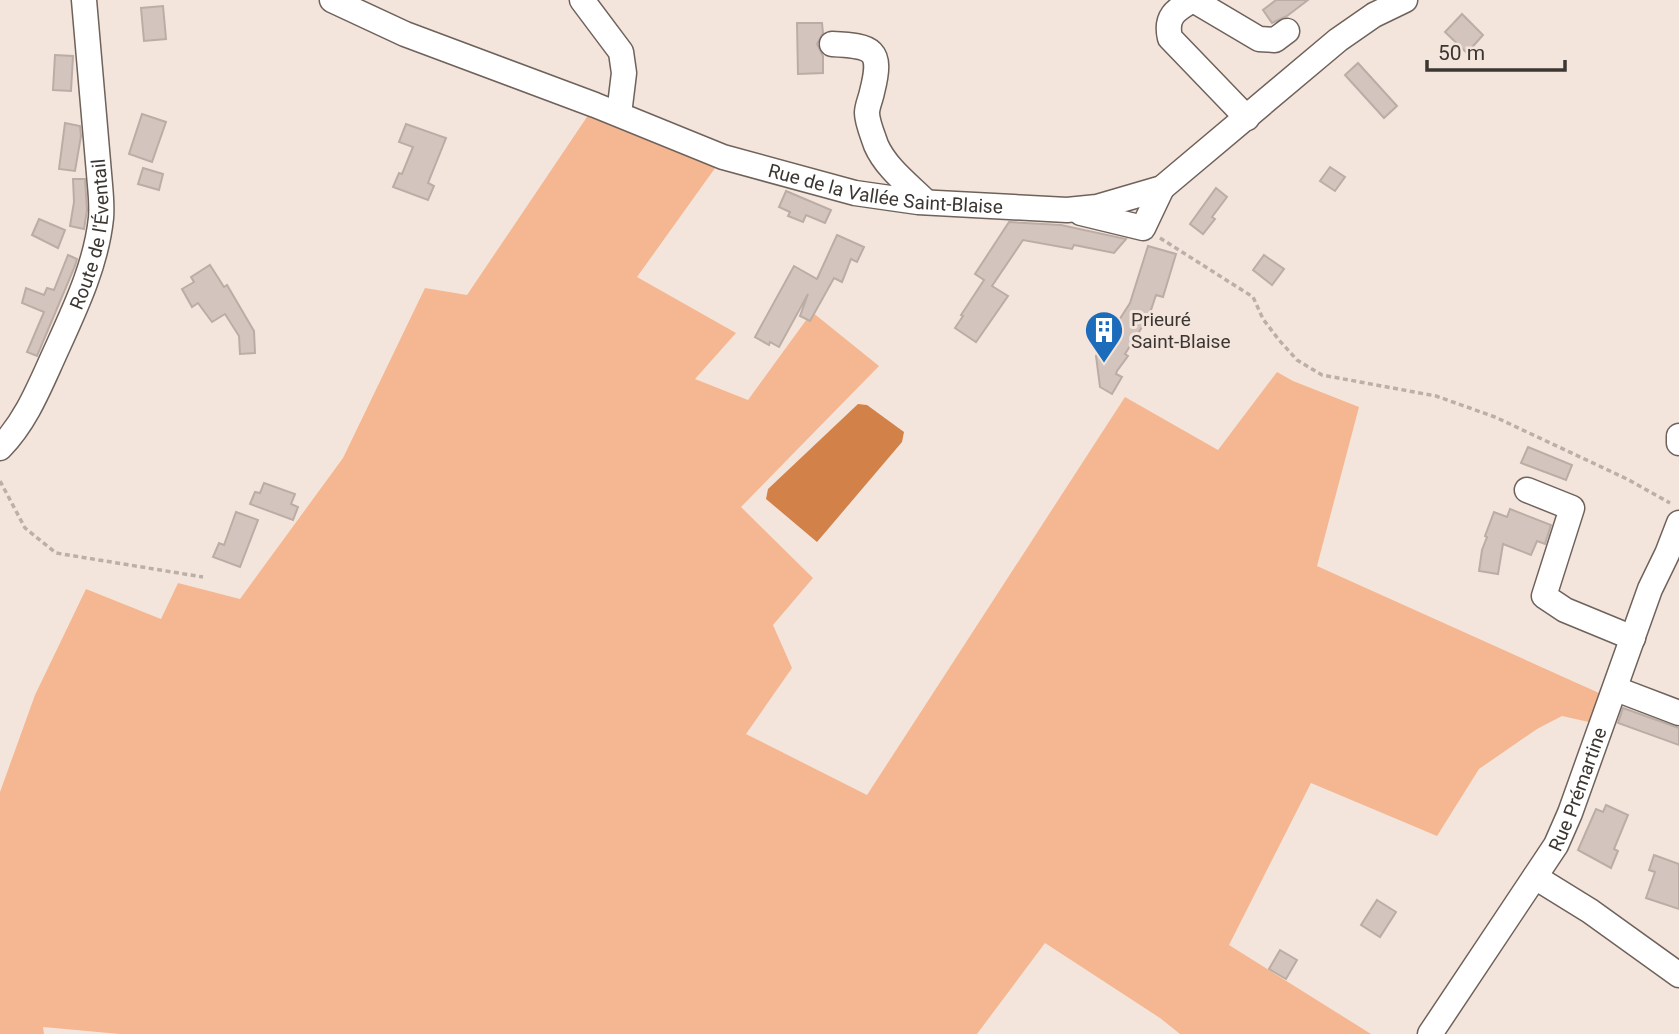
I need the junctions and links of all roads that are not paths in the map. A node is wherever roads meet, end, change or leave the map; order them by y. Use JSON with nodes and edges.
{"nodes":[{"id":1,"x":84,"y":0,"type":"edge"},
{"id":2,"x":332,"y":0,"type":"edge"},
{"id":3,"x":582,"y":0,"type":"edge"},
{"id":4,"x":1193,"y":0,"type":"edge"},
{"id":5,"x":1405,"y":0,"type":"edge"},
{"id":6,"x":1287,"y":32,"type":"dead end"},
{"id":7,"x":832,"y":44,"type":"dead end"},
{"id":8,"x":619,"y":114,"type":"junction"},
{"id":9,"x":1247,"y":118,"type":"junction"},
{"id":10,"x":1162,"y":188,"type":"junction"},
{"id":11,"x":926,"y":202,"type":"junction"},
{"id":12,"x":1068,"y":210,"type":"junction"},
{"id":13,"x":1679,"y":436,"type":"edge"},
{"id":14,"x":1679,"y":443,"type":"edge"},
{"id":15,"x":0,"y":448,"type":"edge"},
{"id":16,"x":1527,"y":490,"type":"dead end"},
{"id":17,"x":1679,"y":523,"type":"edge"},
{"id":18,"x":1633,"y":638,"type":"junction"},
{"id":19,"x":1616,"y":689,"type":"junction"},
{"id":20,"x":1679,"y":713,"type":"edge"},
{"id":21,"x":1535,"y":877,"type":"junction"},
{"id":22,"x":1674,"y":963,"type":"edge"},
{"id":23,"x":1430,"y":1034,"type":"edge"}],
"edges":[{"from":1,"to":15,"type":"street","name":"Route de l'Éventail"},
{"from":2,"to":8,"type":"street","name":"Rue de la Vallée Saint-Blaise"},
{"from":3,"to":8,"type":"street"},
{"from":4,"to":6,"type":"street"},
{"from":4,"to":9,"type":"street"},
{"from":5,"to":9,"type":"street","name":"Rue de la Vallée Saint-Blaise"},
{"from":7,"to":11,"type":"street"},
{"from":8,"to":11,"type":"street","name":"Rue de la Vallée Saint-Blaise"},
{"from":9,"to":10,"type":"street","name":"Rue de la Vallée Saint-Blaise"},
{"from":10,"to":12,"type":"street","name":"Rue de la Vallée Saint-Blaise"},
{"from":10,"to":12,"type":"street"},
{"from":11,"to":12,"type":"street","name":"Rue de la Vallée Saint-Blaise"},
{"from":13,"to":14,"type":"street"},
{"from":16,"to":18,"type":"street"},
{"from":17,"to":18,"type":"street","name":"Rue Prémartine"},
{"from":18,"to":19,"type":"street","name":"Rue Prémartine"},
{"from":19,"to":20,"type":"street"},
{"from":19,"to":21,"type":"street","name":"Rue Prémartine"},
{"from":21,"to":22,"type":"street"},
{"from":21,"to":23,"type":"street","name":"Rue Prémartine"}]}
